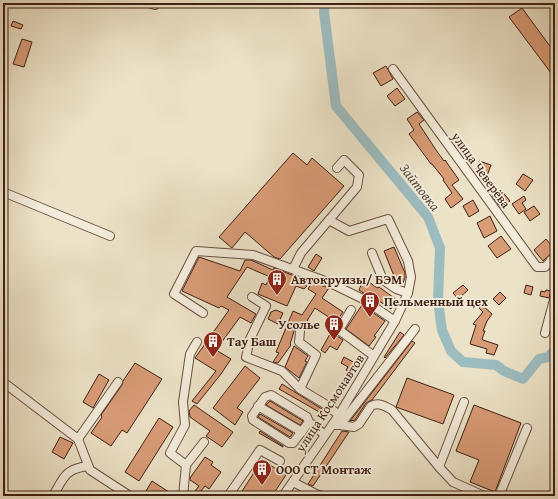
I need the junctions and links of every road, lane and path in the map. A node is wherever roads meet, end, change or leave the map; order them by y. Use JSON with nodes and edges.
{"nodes":[{"id":1,"x":393,"y":70,"type":"dead end"},
{"id":2,"x":337,"y":168,"type":"dead end"},
{"id":3,"x":3,"y":192,"type":"edge"},
{"id":4,"x":329,"y":220,"type":"junction"},
{"id":5,"x":110,"y":236,"type":"dead end"},
{"id":6,"x":372,"y":253,"type":"dead end"},
{"id":7,"x":553,"y":258,"type":"edge"},
{"id":8,"x":293,"y":269,"type":"junction"},
{"id":9,"x":555,"y":270,"type":"edge"},
{"id":10,"x":408,"y":294,"type":"junction"},
{"id":11,"x":555,"y":296,"type":"edge"},
{"id":12,"x":252,"y":297,"type":"dead end"},
{"id":13,"x":351,"y":310,"type":"dead end"},
{"id":14,"x":203,"y":313,"type":"dead end"},
{"id":15,"x":395,"y":321,"type":"junction"},
{"id":16,"x":415,"y":328,"type":"dead end"},
{"id":17,"x":300,"y":332,"type":"dead end"},
{"id":18,"x":545,"y":333,"type":"dead end"},
{"id":19,"x":198,"y":342,"type":"dead end"},
{"id":20,"x":374,"y":356,"type":"junction"},
{"id":21,"x":118,"y":382,"type":"dead end"},
{"id":22,"x":7,"y":385,"type":"dead end"},
{"id":23,"x":300,"y":389,"type":"junction"},
{"id":24,"x":464,"y":402,"type":"dead end"},
{"id":25,"x":258,"y":406,"type":"junction"},
{"id":26,"x":339,"y":415,"type":"junction"},
{"id":27,"x":309,"y":422,"type":"junction"},
{"id":28,"x":336,"y":425,"type":"junction"},
{"id":29,"x":527,"y":428,"type":"dead end"},
{"id":30,"x":302,"y":432,"type":"junction"},
{"id":31,"x":325,"y":435,"type":"junction"},
{"id":32,"x":78,"y":439,"type":"junction"},
{"id":33,"x":204,"y":442,"type":"dead end"},
{"id":34,"x":280,"y":461,"type":"dead end"},
{"id":35,"x":186,"y":465,"type":"junction"},
{"id":36,"x":88,"y":466,"type":"junction"},
{"id":37,"x":439,"y":467,"type":"junction"},
{"id":38,"x":293,"y":482,"type":"junction"},
{"id":39,"x":53,"y":496,"type":"edge"},
{"id":40,"x":130,"y":496,"type":"edge"},
{"id":41,"x":183,"y":496,"type":"edge"},
{"id":42,"x":228,"y":496,"type":"edge"},
{"id":43,"x":283,"y":496,"type":"edge"},
{"id":44,"x":322,"y":496,"type":"edge"},
{"id":45,"x":484,"y":496,"type":"edge"},
{"id":46,"x":499,"y":496,"type":"edge"}],
"edges":[{"from":1,"to":7,"type":"street","name":"улица Чеверёва"},
{"from":2,"to":4,"type":"street"},
{"from":3,"to":5,"type":"street"},
{"from":4,"to":8,"type":"street"},
{"from":4,"to":10,"type":"street","name":"улица Космонавтов"},
{"from":6,"to":10,"type":"street"},
{"from":7,"to":9,"type":"street"},
{"from":8,"to":14,"type":"street"},
{"from":8,"to":15,"type":"street"},
{"from":10,"to":15,"type":"street","name":"улица Космонавтов"},
{"from":11,"to":18,"type":"street"},
{"from":12,"to":23,"type":"street"},
{"from":13,"to":20,"type":"street"},
{"from":15,"to":20,"type":"street","name":"улица Космонавтов"},
{"from":16,"to":28,"type":"street"},
{"from":17,"to":23,"type":"street"},
{"from":19,"to":35,"type":"street"},
{"from":20,"to":26,"type":"street","name":"улица Космонавтов"},
{"from":21,"to":32,"type":"street"},
{"from":22,"to":32,"type":"street"},
{"from":23,"to":26,"type":"street"},
{"from":24,"to":37,"type":"street"},
{"from":25,"to":27,"type":"street"},
{"from":25,"to":30,"type":"street"},
{"from":25,"to":30,"type":"street"},
{"from":26,"to":28,"type":"street","name":"улица Космонавтов"},
{"from":27,"to":30,"type":"street"},
{"from":27,"to":31,"type":"street"},
{"from":28,"to":31,"type":"street","name":"улица Космонавтов"},
{"from":28,"to":37,"type":"street"},
{"from":29,"to":46,"type":"street"},
{"from":31,"to":38,"type":"street","name":"улица Космонавтов"},
{"from":32,"to":36,"type":"street"},
{"from":33,"to":35,"type":"street"},
{"from":34,"to":42,"type":"street"},
{"from":35,"to":41,"type":"street"},
{"from":36,"to":39,"type":"street"},
{"from":36,"to":40,"type":"street"},
{"from":37,"to":45,"type":"street"},
{"from":38,"to":43,"type":"street","name":"улица Космонавтов"},
{"from":38,"to":44,"type":"street"}]}
